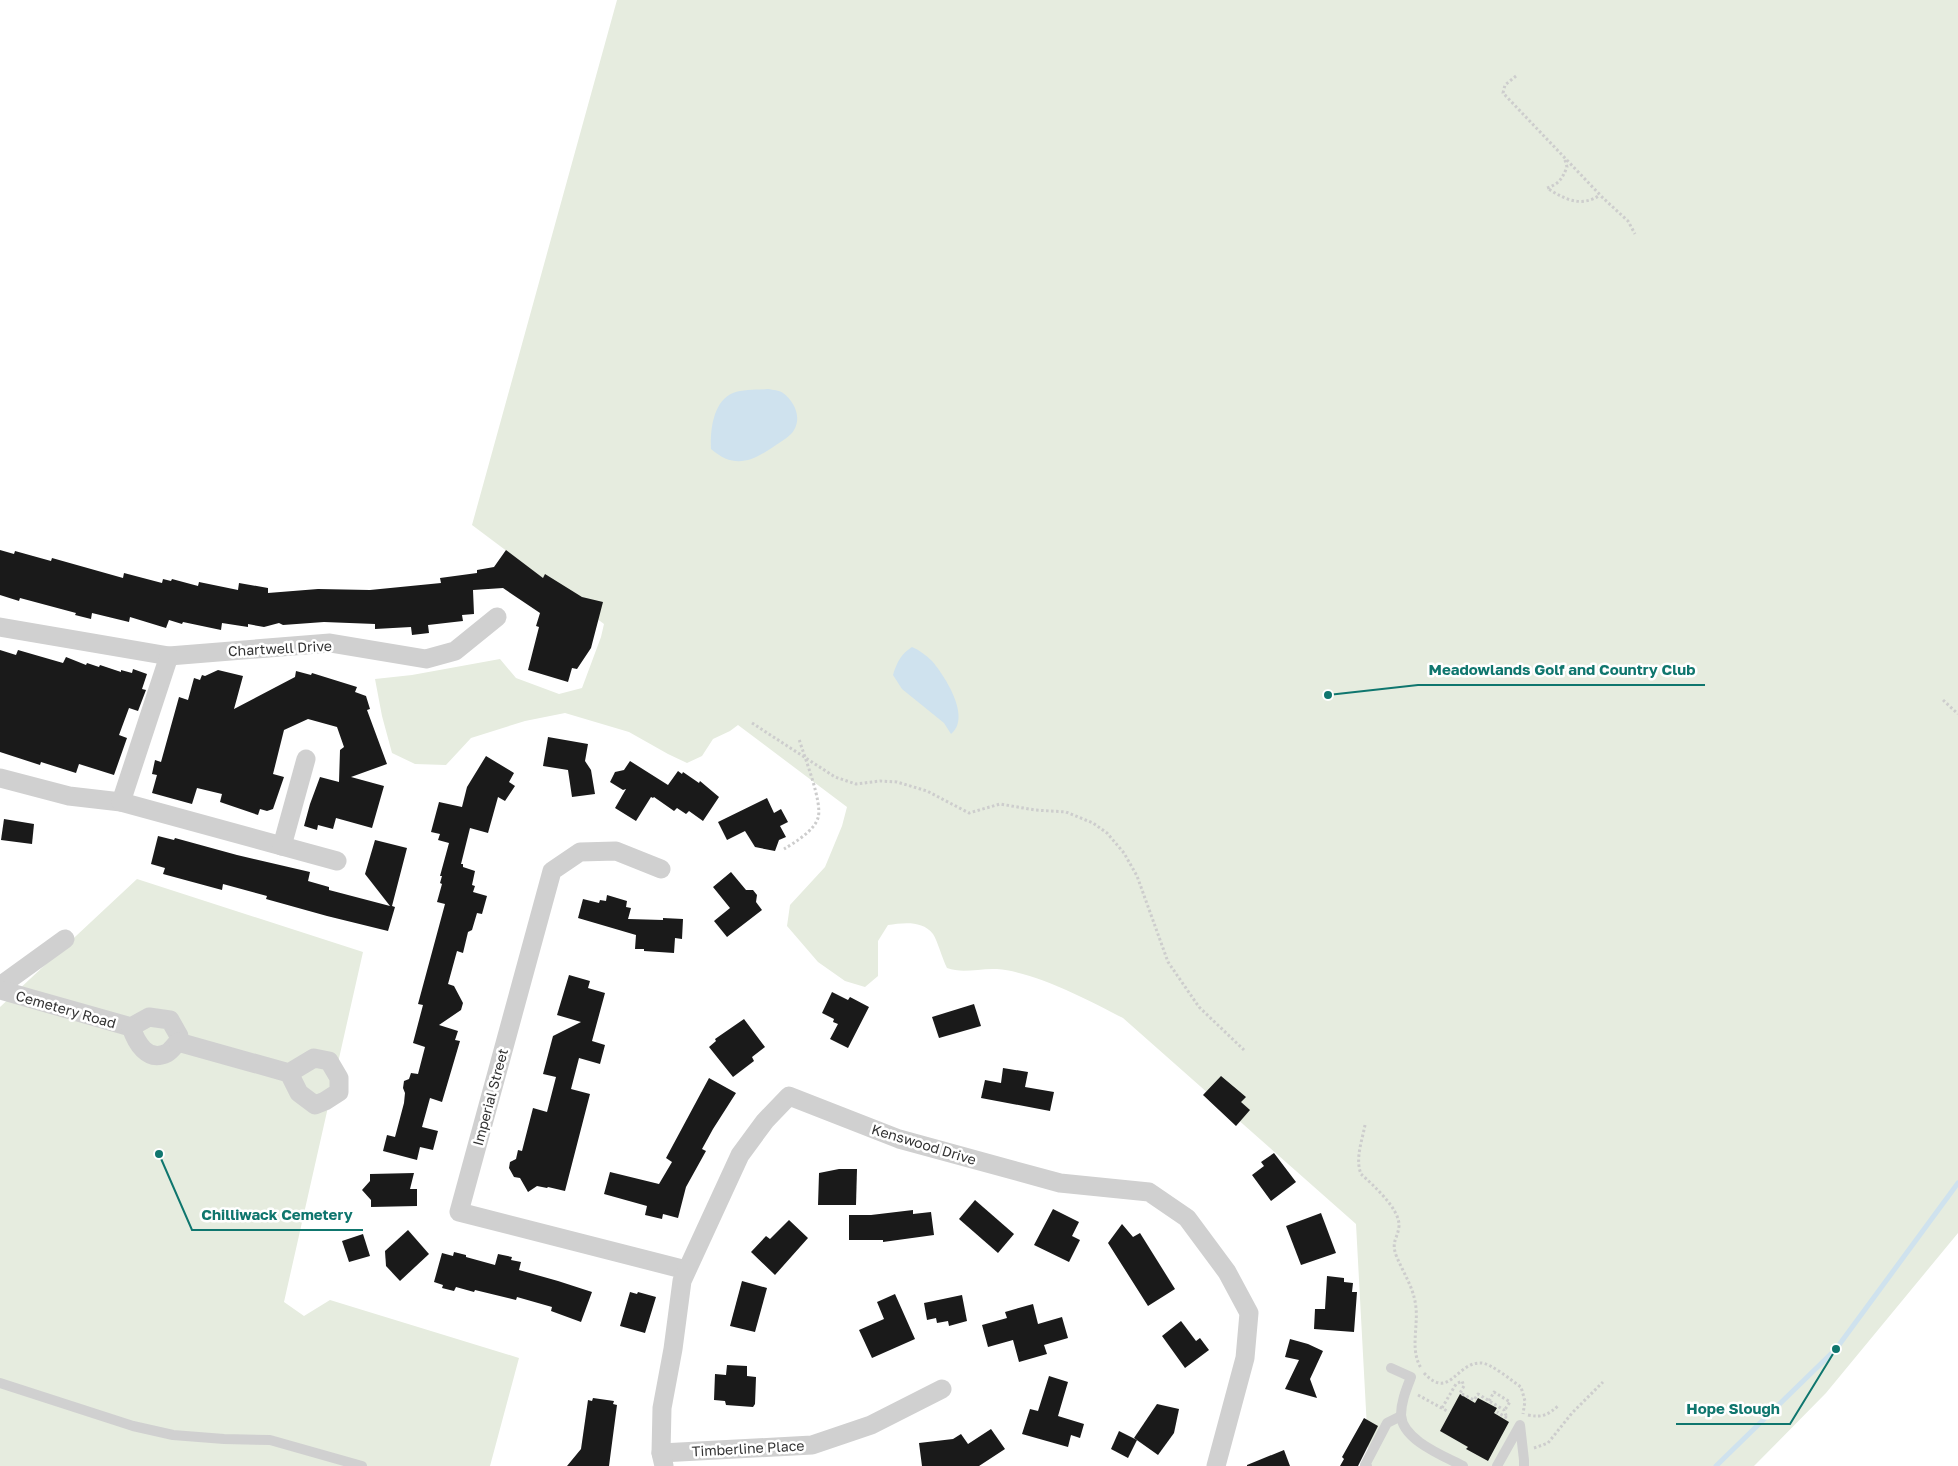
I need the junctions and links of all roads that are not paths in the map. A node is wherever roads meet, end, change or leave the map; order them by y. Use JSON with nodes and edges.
{"nodes":[{"id":1,"x":497,"y":617,"type":"dead end"},
{"id":2,"x":0,"y":627,"type":"edge"},
{"id":3,"x":169,"y":656,"type":"junction"},
{"id":4,"x":306,"y":759,"type":"dead end"},
{"id":5,"x":0,"y":778,"type":"edge"},
{"id":6,"x":121,"y":802,"type":"junction"},
{"id":7,"x":282,"y":846,"type":"junction"},
{"id":8,"x":337,"y":862,"type":"dead end"},
{"id":9,"x":661,"y":869,"type":"dead end"},
{"id":10,"x":65,"y":939,"type":"dead end"},
{"id":11,"x":0,"y":986,"type":"edge"},
{"id":12,"x":0,"y":990,"type":"edge"},
{"id":13,"x":131,"y":1027,"type":"junction"},
{"id":14,"x":178,"y":1042,"type":"junction"},
{"id":15,"x":289,"y":1073,"type":"dead end"},
{"id":16,"x":686,"y":1270,"type":"junction"},
{"id":17,"x":1392,"y":1368,"type":"dead end"},
{"id":18,"x":0,"y":1383,"type":"edge"},
{"id":19,"x":942,"y":1389,"type":"dead end"},
{"id":20,"x":1401,"y":1416,"type":"junction"},
{"id":21,"x":662,"y":1459,"type":"edge"},
{"id":22,"x":362,"y":1466,"type":"edge"},
{"id":23,"x":1216,"y":1466,"type":"edge"},
{"id":24,"x":1367,"y":1466,"type":"edge"},
{"id":25,"x":1463,"y":1466,"type":"edge"},
{"id":26,"x":1497,"y":1466,"type":"edge"},
{"id":27,"x":1524,"y":1466,"type":"edge"}],
"edges":[{"from":1,"to":3,"type":"street","name":"Chartwell Drive"},
{"from":2,"to":3,"type":"street","name":"Chartwell Drive"},
{"from":3,"to":6,"type":"street"},
{"from":4,"to":7,"type":"street"},
{"from":5,"to":6,"type":"street"},
{"from":6,"to":7,"type":"street"},
{"from":7,"to":8,"type":"street"},
{"from":9,"to":16,"type":"street","name":"Imperial Street"},
{"from":10,"to":11,"type":"street"},
{"from":12,"to":13,"type":"street","name":"Cemetery Road"},
{"from":13,"to":14,"type":"street","name":"Cemetery Road"},
{"from":13,"to":14,"type":"street"},
{"from":14,"to":15,"type":"street"},
{"from":16,"to":21,"type":"street","name":"Kenswood Drive"},
{"from":16,"to":23,"type":"street","name":"Kenswood Drive"},
{"from":17,"to":20,"type":"lane"},
{"from":18,"to":22,"type":"lane"},
{"from":19,"to":21,"type":"street","name":"Timberline Place"},
{"from":20,"to":24,"type":"lane"},
{"from":20,"to":25,"type":"lane"},
{"from":26,"to":27,"type":"lane"}]}
